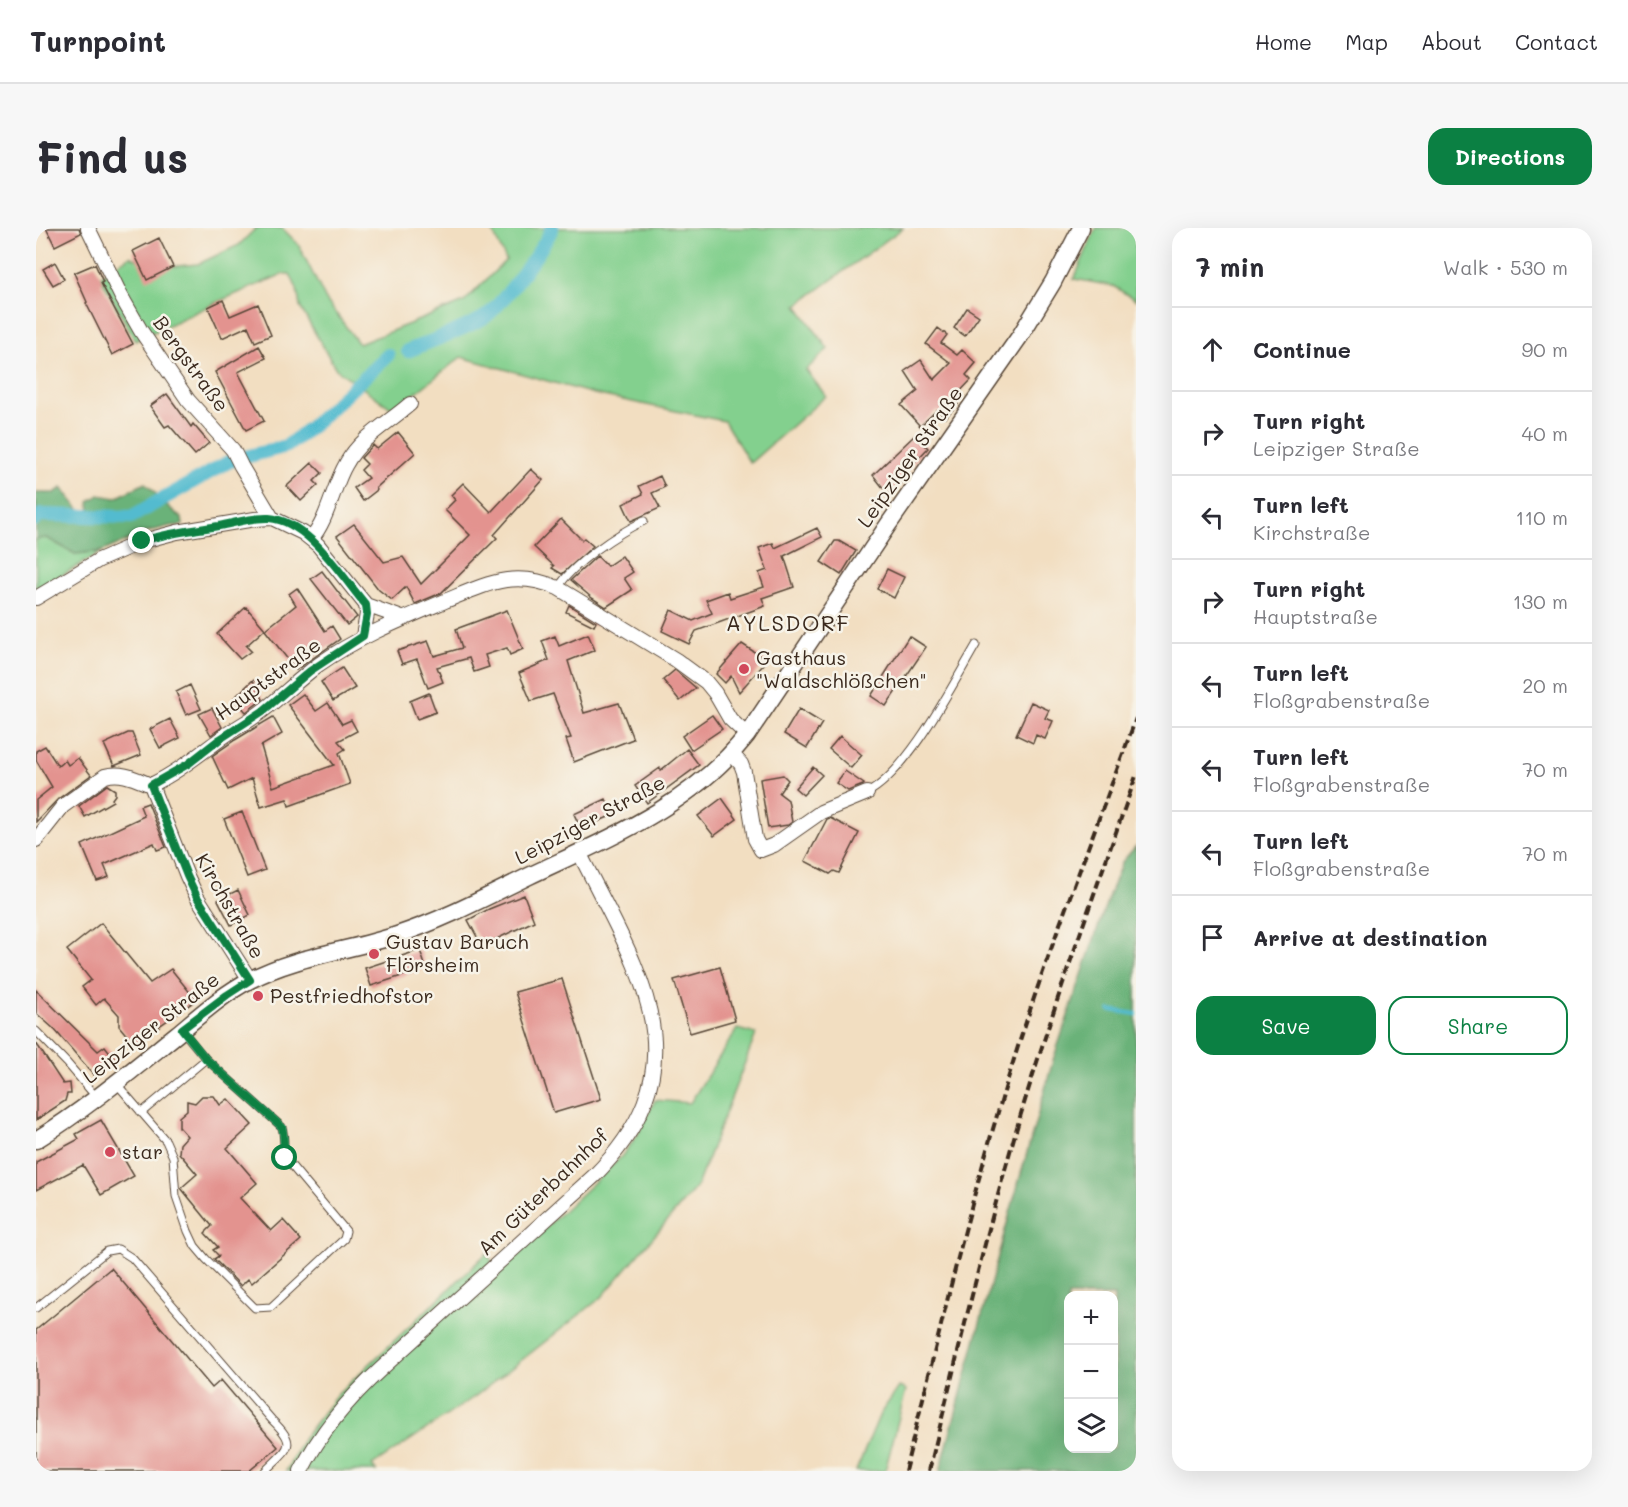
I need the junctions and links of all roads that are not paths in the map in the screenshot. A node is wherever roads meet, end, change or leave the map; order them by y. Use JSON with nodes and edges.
{"nodes":[{"id":1,"x":88,"y":228,"type":"edge"},
{"id":2,"x":1081,"y":228,"type":"edge"},
{"id":3,"x":410,"y":404,"type":"dead end"},
{"id":4,"x":272,"y":518,"type":"junction"},
{"id":5,"x":644,"y":521,"type":"dead end"},
{"id":6,"x":311,"y":539,"type":"junction"},
{"id":7,"x":558,"y":588,"type":"junction"},
{"id":8,"x":36,"y":598,"type":"edge"},
{"id":9,"x":366,"y":605,"type":"junction"},
{"id":10,"x":402,"y":618,"type":"junction"},
{"id":11,"x":363,"y":636,"type":"junction"},
{"id":12,"x":976,"y":645,"type":"dead end"},
{"id":13,"x":747,"y":735,"type":"junction"},
{"id":14,"x":732,"y":754,"type":"junction"},
{"id":15,"x":151,"y":785,"type":"junction"},
{"id":16,"x":867,"y":793,"type":"joint"},
{"id":17,"x":36,"y":840,"type":"edge"},
{"id":18,"x":579,"y":852,"type":"junction"},
{"id":19,"x":250,"y":980,"type":"junction"},
{"id":20,"x":182,"y":1029,"type":"junction"},
{"id":21,"x":36,"y":1031,"type":"edge"},
{"id":22,"x":206,"y":1059,"type":"junction"},
{"id":23,"x":116,"y":1083,"type":"junction"},
{"id":24,"x":97,"y":1098,"type":"junction"},
{"id":25,"x":141,"y":1113,"type":"junction"},
{"id":26,"x":36,"y":1140,"type":"edge"},
{"id":27,"x":36,"y":1308,"type":"edge"},
{"id":28,"x":265,"y":1471,"type":"edge"},
{"id":29,"x":301,"y":1471,"type":"edge"}],
"edges":[{"from":1,"to":4,"type":"street","name":"Bergstraße"},
{"from":2,"to":13,"type":"street","name":"Leipziger Straße"},
{"from":3,"to":6,"type":"street"},
{"from":4,"to":6,"type":"street"},
{"from":4,"to":8,"type":"street"},
{"from":5,"to":7,"type":"lane"},
{"from":6,"to":9,"type":"street"},
{"from":7,"to":10,"type":"street","name":"Hauptstraße"},
{"from":7,"to":13,"type":"street","name":"Hauptstraße"},
{"from":9,"to":10,"type":"street"},
{"from":9,"to":11,"type":"street"},
{"from":10,"to":11,"type":"street","name":"Hauptstraße"},
{"from":11,"to":15,"type":"street","name":"Hauptstraße"},
{"from":12,"to":16,"type":"lane"},
{"from":13,"to":14,"type":"street","name":"Leipziger Straße"},
{"from":14,"to":16,"type":"street"},
{"from":14,"to":18,"type":"street","name":"Leipziger Straße"},
{"from":15,"to":17,"type":"street"},
{"from":15,"to":19,"type":"street","name":"Kirchstraße"},
{"from":18,"to":19,"type":"street","name":"Leipziger Straße"},
{"from":18,"to":29,"type":"street","name":"Am Güterbahnhof"},
{"from":19,"to":20,"type":"street","name":"Leipziger Straße"},
{"from":20,"to":22,"type":"lane"},
{"from":20,"to":23,"type":"street","name":"Leipziger Straße"},
{"from":21,"to":24,"type":"lane"},
{"from":22,"to":25,"type":"lane"},
{"from":22,"to":25,"type":"lane"},
{"from":23,"to":24,"type":"street","name":"Leipziger Straße"},
{"from":23,"to":25,"type":"lane"},
{"from":24,"to":26,"type":"street","name":"Leipziger Straße"},
{"from":27,"to":28,"type":"lane"}]}
